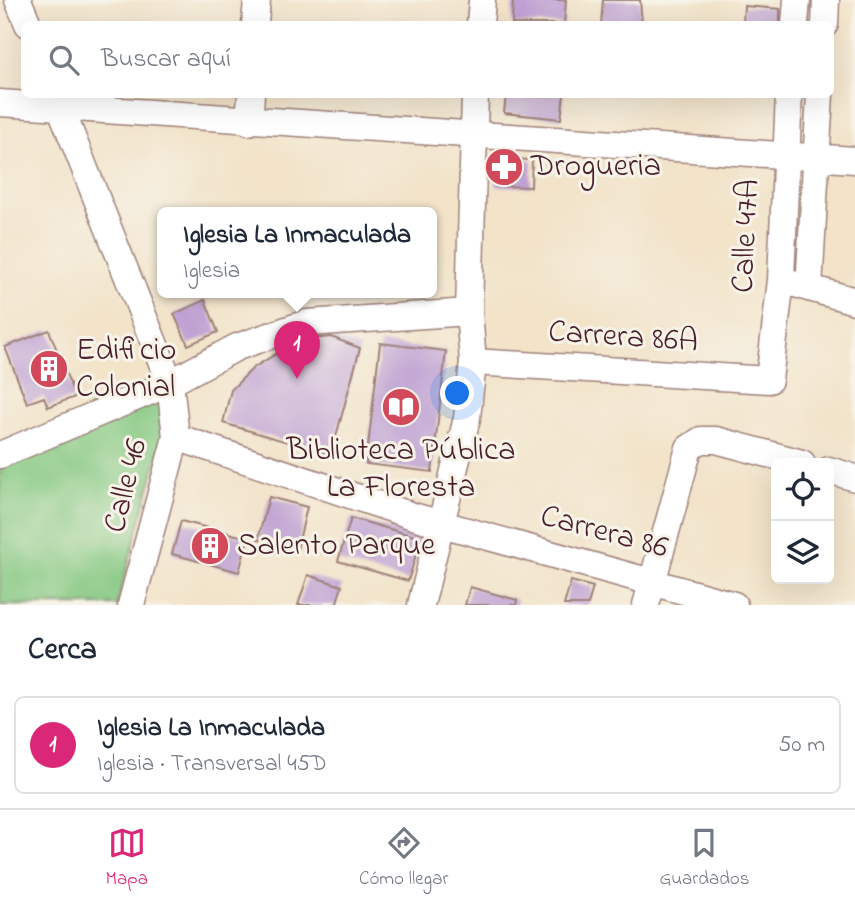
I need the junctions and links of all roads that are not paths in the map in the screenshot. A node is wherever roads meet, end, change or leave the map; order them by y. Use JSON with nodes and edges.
{"nodes":[{"id":1,"x":18,"y":0,"type":"edge"},
{"id":2,"x":257,"y":0,"type":"edge"},
{"id":3,"x":482,"y":0,"type":"edge"},
{"id":4,"x":797,"y":0,"type":"edge"},
{"id":5,"x":827,"y":0,"type":"edge"},
{"id":6,"x":27,"y":21,"type":"edge"},
{"id":7,"x":256,"y":21,"type":"edge"},
{"id":8,"x":480,"y":21,"type":"edge"},
{"id":9,"x":795,"y":21,"type":"edge"},
{"id":10,"x":825,"y":21,"type":"edge"},
{"id":11,"x":251,"y":98,"type":"edge"},
{"id":12,"x":475,"y":98,"type":"edge"},
{"id":13,"x":789,"y":98,"type":"edge"},
{"id":14,"x":820,"y":98,"type":"edge"},
{"id":15,"x":57,"y":101,"type":"edge"},
{"id":16,"x":0,"y":103,"type":"edge"},
{"id":17,"x":249,"y":122,"type":"junction"},
{"id":18,"x":472,"y":136,"type":"junction"},
{"id":19,"x":784,"y":156,"type":"junction"},
{"id":20,"x":816,"y":158,"type":"junction"},
{"id":21,"x":855,"y":160,"type":"edge"},
{"id":22,"x":780,"y":280,"type":"junction"},
{"id":23,"x":809,"y":288,"type":"junction"},
{"id":24,"x":855,"y":301,"type":"edge"},
{"id":25,"x":469,"y":312,"type":"junction"},
{"id":26,"x":473,"y":362,"type":"junction"},
{"id":27,"x":769,"y":380,"type":"joint"},
{"id":28,"x":170,"y":383,"type":"junction"},
{"id":29,"x":176,"y":437,"type":"junction"},
{"id":30,"x":2,"y":448,"type":"edge"},
{"id":31,"x":784,"y":458,"type":"edge"},
{"id":32,"x":834,"y":472,"type":"edge"},
{"id":33,"x":855,"y":478,"type":"edge"},
{"id":34,"x":442,"y":524,"type":"junction"},
{"id":35,"x":649,"y":593,"type":"edge"},
{"id":36,"x":134,"y":604,"type":"edge"},
{"id":37,"x":421,"y":605,"type":"edge"},
{"id":38,"x":734,"y":605,"type":"edge"}],
"edges":[{"from":1,"to":6,"type":"street"},
{"from":2,"to":7,"type":"street"},
{"from":3,"to":8,"type":"street"},
{"from":4,"to":9,"type":"street"},
{"from":5,"to":10,"type":"street"},
{"from":11,"to":17,"type":"street"},
{"from":12,"to":18,"type":"street"},
{"from":13,"to":19,"type":"street","name":"Calle 47A"},
{"from":14,"to":20,"type":"street","name":"Calle 47A"},
{"from":15,"to":16,"type":"street"},
{"from":15,"to":17,"type":"street"},
{"from":15,"to":28,"type":"street"},
{"from":17,"to":18,"type":"street"},
{"from":18,"to":19,"type":"street"},
{"from":18,"to":25,"type":"street"},
{"from":19,"to":20,"type":"street"},
{"from":19,"to":22,"type":"street","name":"Calle 47A"},
{"from":20,"to":21,"type":"street"},
{"from":20,"to":23,"type":"street","name":"Calle 47A"},
{"from":22,"to":23,"type":"street"},
{"from":22,"to":27,"type":"street","name":"Calle 47A"},
{"from":23,"to":24,"type":"street"},
{"from":25,"to":26,"type":"street"},
{"from":25,"to":28,"type":"street"},
{"from":26,"to":27,"type":"street","name":"Carrera 86A"},
{"from":26,"to":34,"type":"street"},
{"from":28,"to":29,"type":"street","name":"Calle 46"},
{"from":28,"to":30,"type":"street"},
{"from":29,"to":34,"type":"street","name":"Carrera 86"},
{"from":29,"to":36,"type":"street","name":"Calle 46"},
{"from":31,"to":35,"type":"street"},
{"from":32,"to":33,"type":"street"},
{"from":34,"to":35,"type":"street","name":"Carrera 86"},
{"from":34,"to":37,"type":"street"},
{"from":35,"to":38,"type":"street","name":"Carrera 86"}]}
